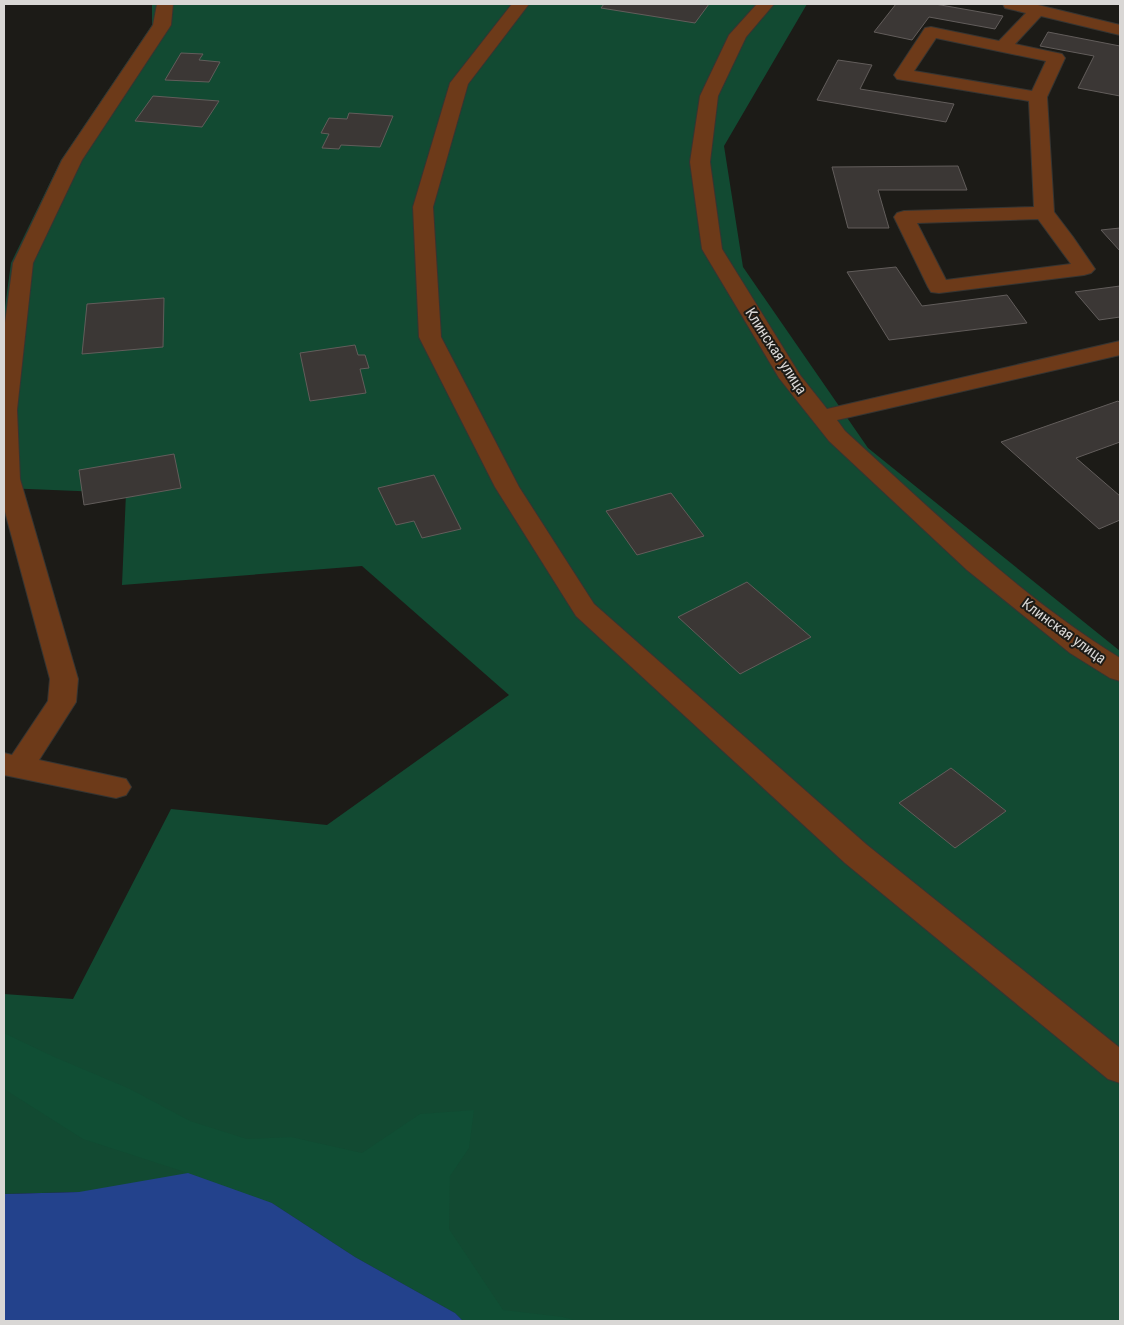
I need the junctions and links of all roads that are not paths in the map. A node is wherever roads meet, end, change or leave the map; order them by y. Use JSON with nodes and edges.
{"nodes":[{"id":1,"x":165,"y":4,"type":"edge"},
{"id":2,"x":521,"y":4,"type":"edge"},
{"id":3,"x":766,"y":4,"type":"edge"},
{"id":4,"x":1010,"y":4,"type":"edge"},
{"id":5,"x":1038,"y":10,"type":"junction"},
{"id":6,"x":1120,"y":30,"type":"edge"},
{"id":7,"x":1003,"y":47,"type":"junction"},
{"id":8,"x":1038,"y":97,"type":"junction"},
{"id":9,"x":1044,"y":213,"type":"junction"},
{"id":10,"x":1120,"y":348,"type":"edge"},
{"id":11,"x":821,"y":417,"type":"junction"},
{"id":12,"x":1120,"y":671,"type":"edge"},
{"id":13,"x":11,"y":765,"type":"edge"},
{"id":14,"x":116,"y":787,"type":"dead end"},
{"id":15,"x":1120,"y":1068,"type":"edge"}],
"edges":[{"from":1,"to":13,"type":"street"},
{"from":2,"to":15,"type":"street"},
{"from":3,"to":11,"type":"street","name":"Клинская улица"},
{"from":4,"to":5,"type":"street"},
{"from":5,"to":6,"type":"street"},
{"from":5,"to":7,"type":"street"},
{"from":7,"to":8,"type":"street"},
{"from":7,"to":8,"type":"street"},
{"from":8,"to":9,"type":"street"},
{"from":9,"to":9,"type":"street"},
{"from":10,"to":11,"type":"street"},
{"from":11,"to":12,"type":"street","name":"Клинская улица"},
{"from":13,"to":14,"type":"street"}]}
